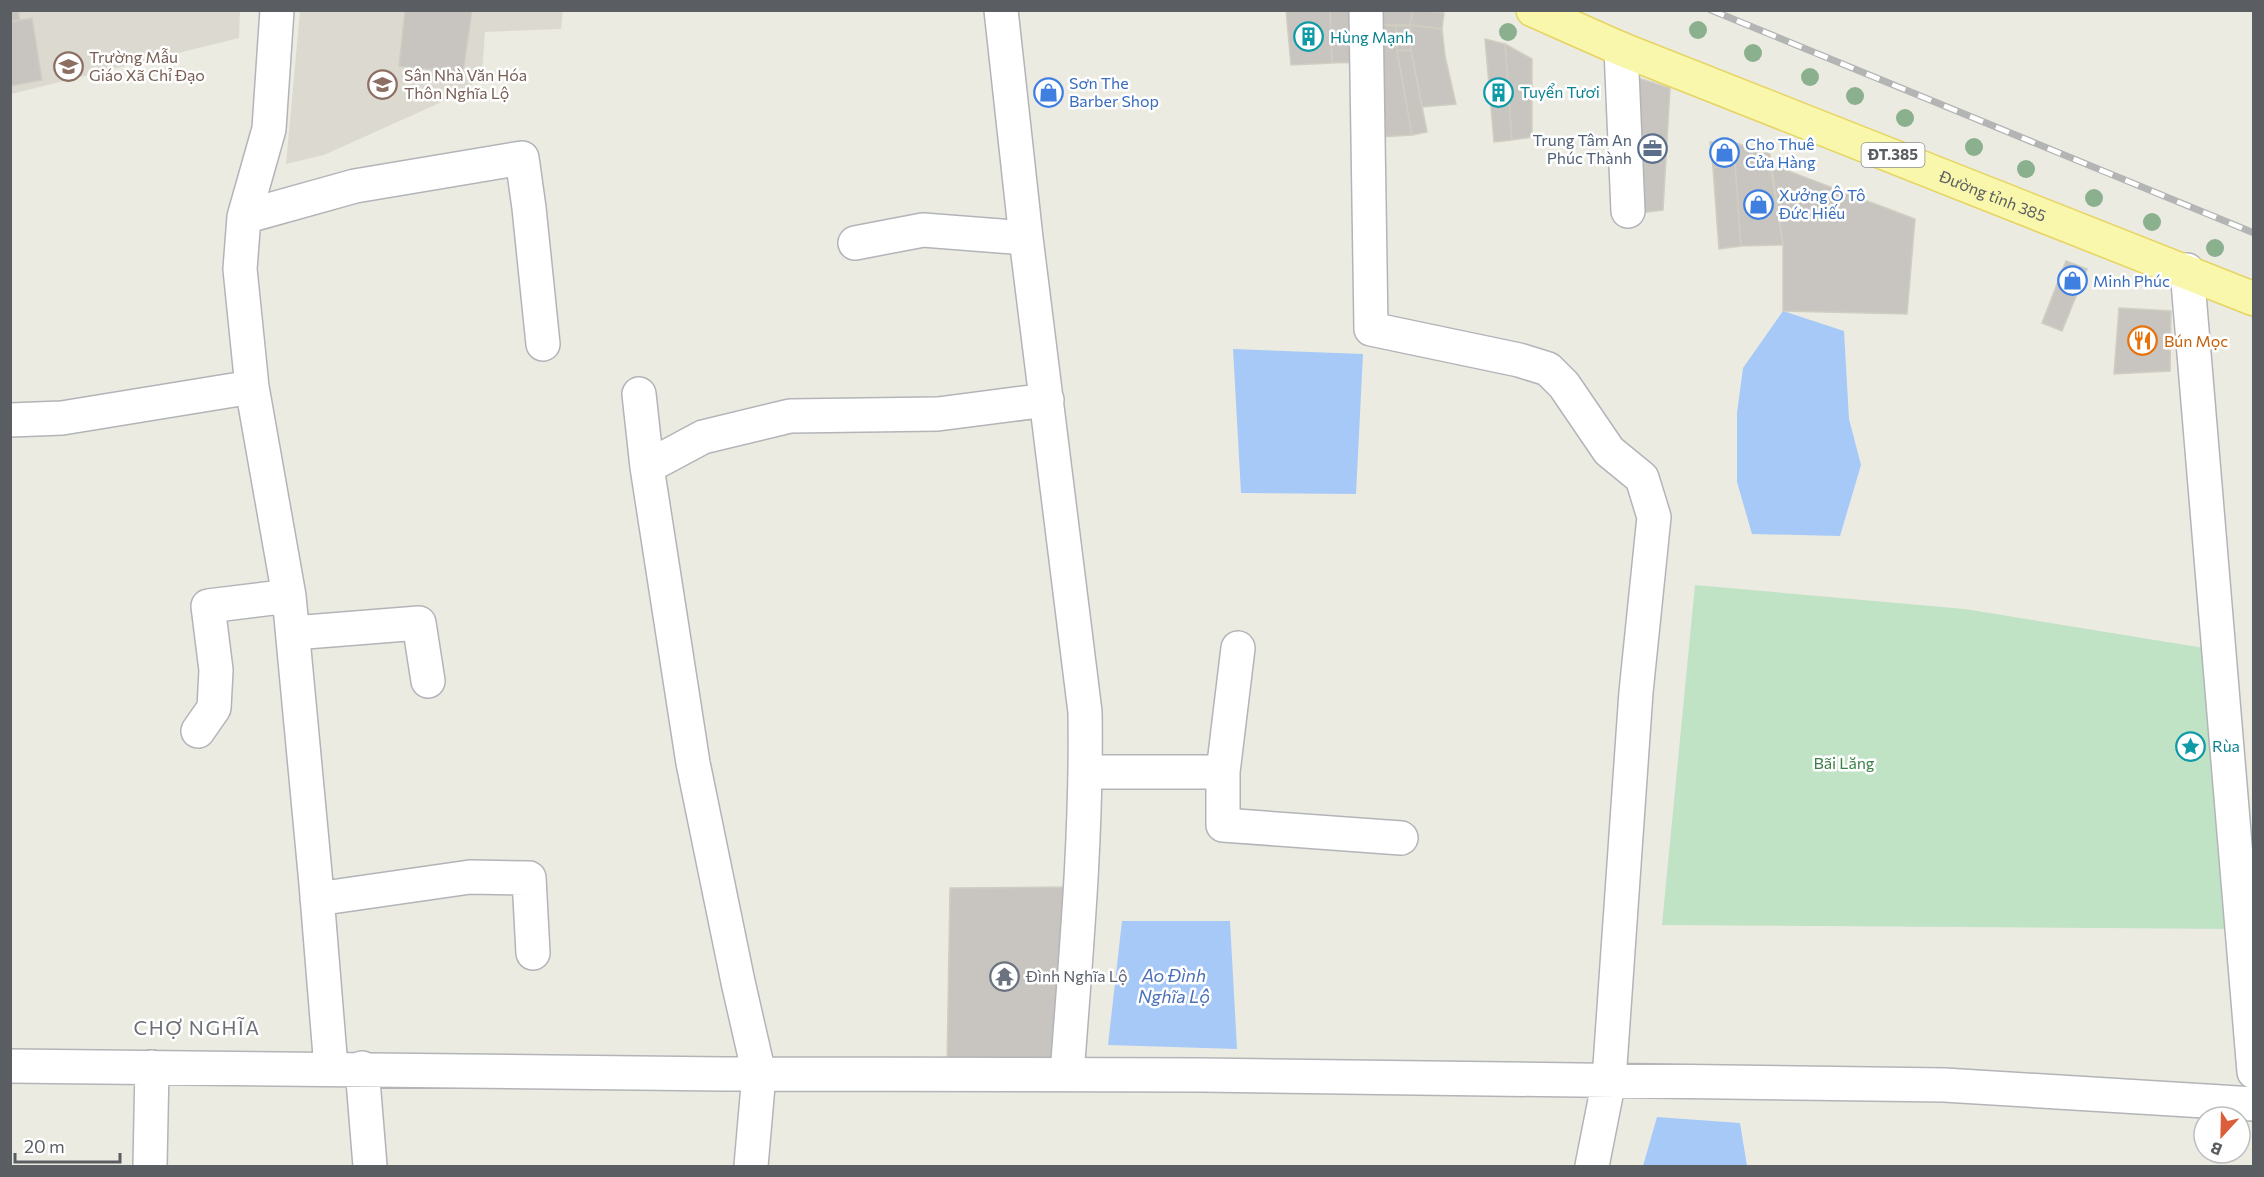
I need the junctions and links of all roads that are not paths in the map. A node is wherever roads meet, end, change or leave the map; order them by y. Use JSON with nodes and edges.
{"nodes":[{"id":1,"x":277,"y":10,"type":"edge"},
{"id":2,"x":1001,"y":10,"type":"edge"},
{"id":3,"x":1366,"y":10,"type":"edge"},
{"id":4,"x":1533,"y":10,"type":"edge"},
{"id":5,"x":1621,"y":49,"type":"junction"},
{"id":6,"x":1628,"y":212,"type":"dead end"},
{"id":7,"x":244,"y":217,"type":"junction"},
{"id":8,"x":1026,"y":238,"type":"junction"},
{"id":9,"x":855,"y":243,"type":"dead end"},
{"id":10,"x":2187,"y":270,"type":"junction"},
{"id":11,"x":2253,"y":298,"type":"edge"},
{"id":12,"x":543,"y":344,"type":"dead end"},
{"id":13,"x":252,"y":387,"type":"junction"},
{"id":14,"x":639,"y":394,"type":"dead end"},
{"id":15,"x":1047,"y":400,"type":"junction"},
{"id":16,"x":10,"y":420,"type":"edge"},
{"id":17,"x":647,"y":467,"type":"junction"},
{"id":18,"x":289,"y":596,"type":"junction"},
{"id":19,"x":292,"y":633,"type":"junction"},
{"id":20,"x":1238,"y":648,"type":"dead end"},
{"id":21,"x":428,"y":681,"type":"dead end"},
{"id":22,"x":198,"y":731,"type":"dead end"},
{"id":23,"x":1086,"y":772,"type":"junction"},
{"id":24,"x":1223,"y":772,"type":"junction"},
{"id":25,"x":1401,"y":838,"type":"dead end"},
{"id":26,"x":318,"y":899,"type":"junction"},
{"id":27,"x":533,"y":953,"type":"dead end"},
{"id":28,"x":10,"y":1066,"type":"edge"},
{"id":29,"x":152,"y":1067,"type":"junction"},
{"id":30,"x":346,"y":1068,"type":"junction"},
{"id":31,"x":2253,"y":1072,"type":"edge"},
{"id":32,"x":759,"y":1074,"type":"junction"},
{"id":33,"x":1066,"y":1074,"type":"junction"},
{"id":34,"x":1609,"y":1080,"type":"junction"},
{"id":35,"x":2253,"y":1104,"type":"edge"},
{"id":36,"x":150,"y":1167,"type":"edge"},
{"id":37,"x":370,"y":1167,"type":"edge"},
{"id":38,"x":751,"y":1167,"type":"edge"},
{"id":39,"x":1592,"y":1167,"type":"edge"}],
"edges":[{"from":1,"to":7,"type":"street"},
{"from":2,"to":8,"type":"street"},
{"from":3,"to":34,"type":"street"},
{"from":4,"to":5,"type":"main road","name":"Đường tỉnh 385","number":"ĐT.385"},
{"from":5,"to":6,"type":"street"},
{"from":5,"to":10,"type":"main road","name":"Đường tỉnh 385","number":"ĐT.385"},
{"from":7,"to":12,"type":"street"},
{"from":7,"to":13,"type":"street"},
{"from":8,"to":9,"type":"street"},
{"from":8,"to":15,"type":"street"},
{"from":10,"to":11,"type":"main road","name":"Đường tỉnh 385","number":"ĐT.385"},
{"from":10,"to":31,"type":"street"},
{"from":13,"to":16,"type":"street"},
{"from":13,"to":18,"type":"street"},
{"from":14,"to":17,"type":"street"},
{"from":15,"to":17,"type":"street"},
{"from":15,"to":23,"type":"street"},
{"from":17,"to":32,"type":"street"},
{"from":18,"to":19,"type":"street"},
{"from":18,"to":22,"type":"street"},
{"from":19,"to":21,"type":"street"},
{"from":19,"to":26,"type":"street"},
{"from":20,"to":24,"type":"street"},
{"from":23,"to":24,"type":"street"},
{"from":23,"to":33,"type":"street"},
{"from":24,"to":25,"type":"street"},
{"from":26,"to":27,"type":"street"},
{"from":26,"to":30,"type":"street"},
{"from":28,"to":29,"type":"street"},
{"from":29,"to":30,"type":"street"},
{"from":29,"to":36,"type":"street"},
{"from":30,"to":32,"type":"street"},
{"from":30,"to":37,"type":"street"},
{"from":32,"to":33,"type":"street"},
{"from":32,"to":38,"type":"street"},
{"from":33,"to":34,"type":"street"},
{"from":34,"to":35,"type":"street"},
{"from":34,"to":39,"type":"street"}]}
